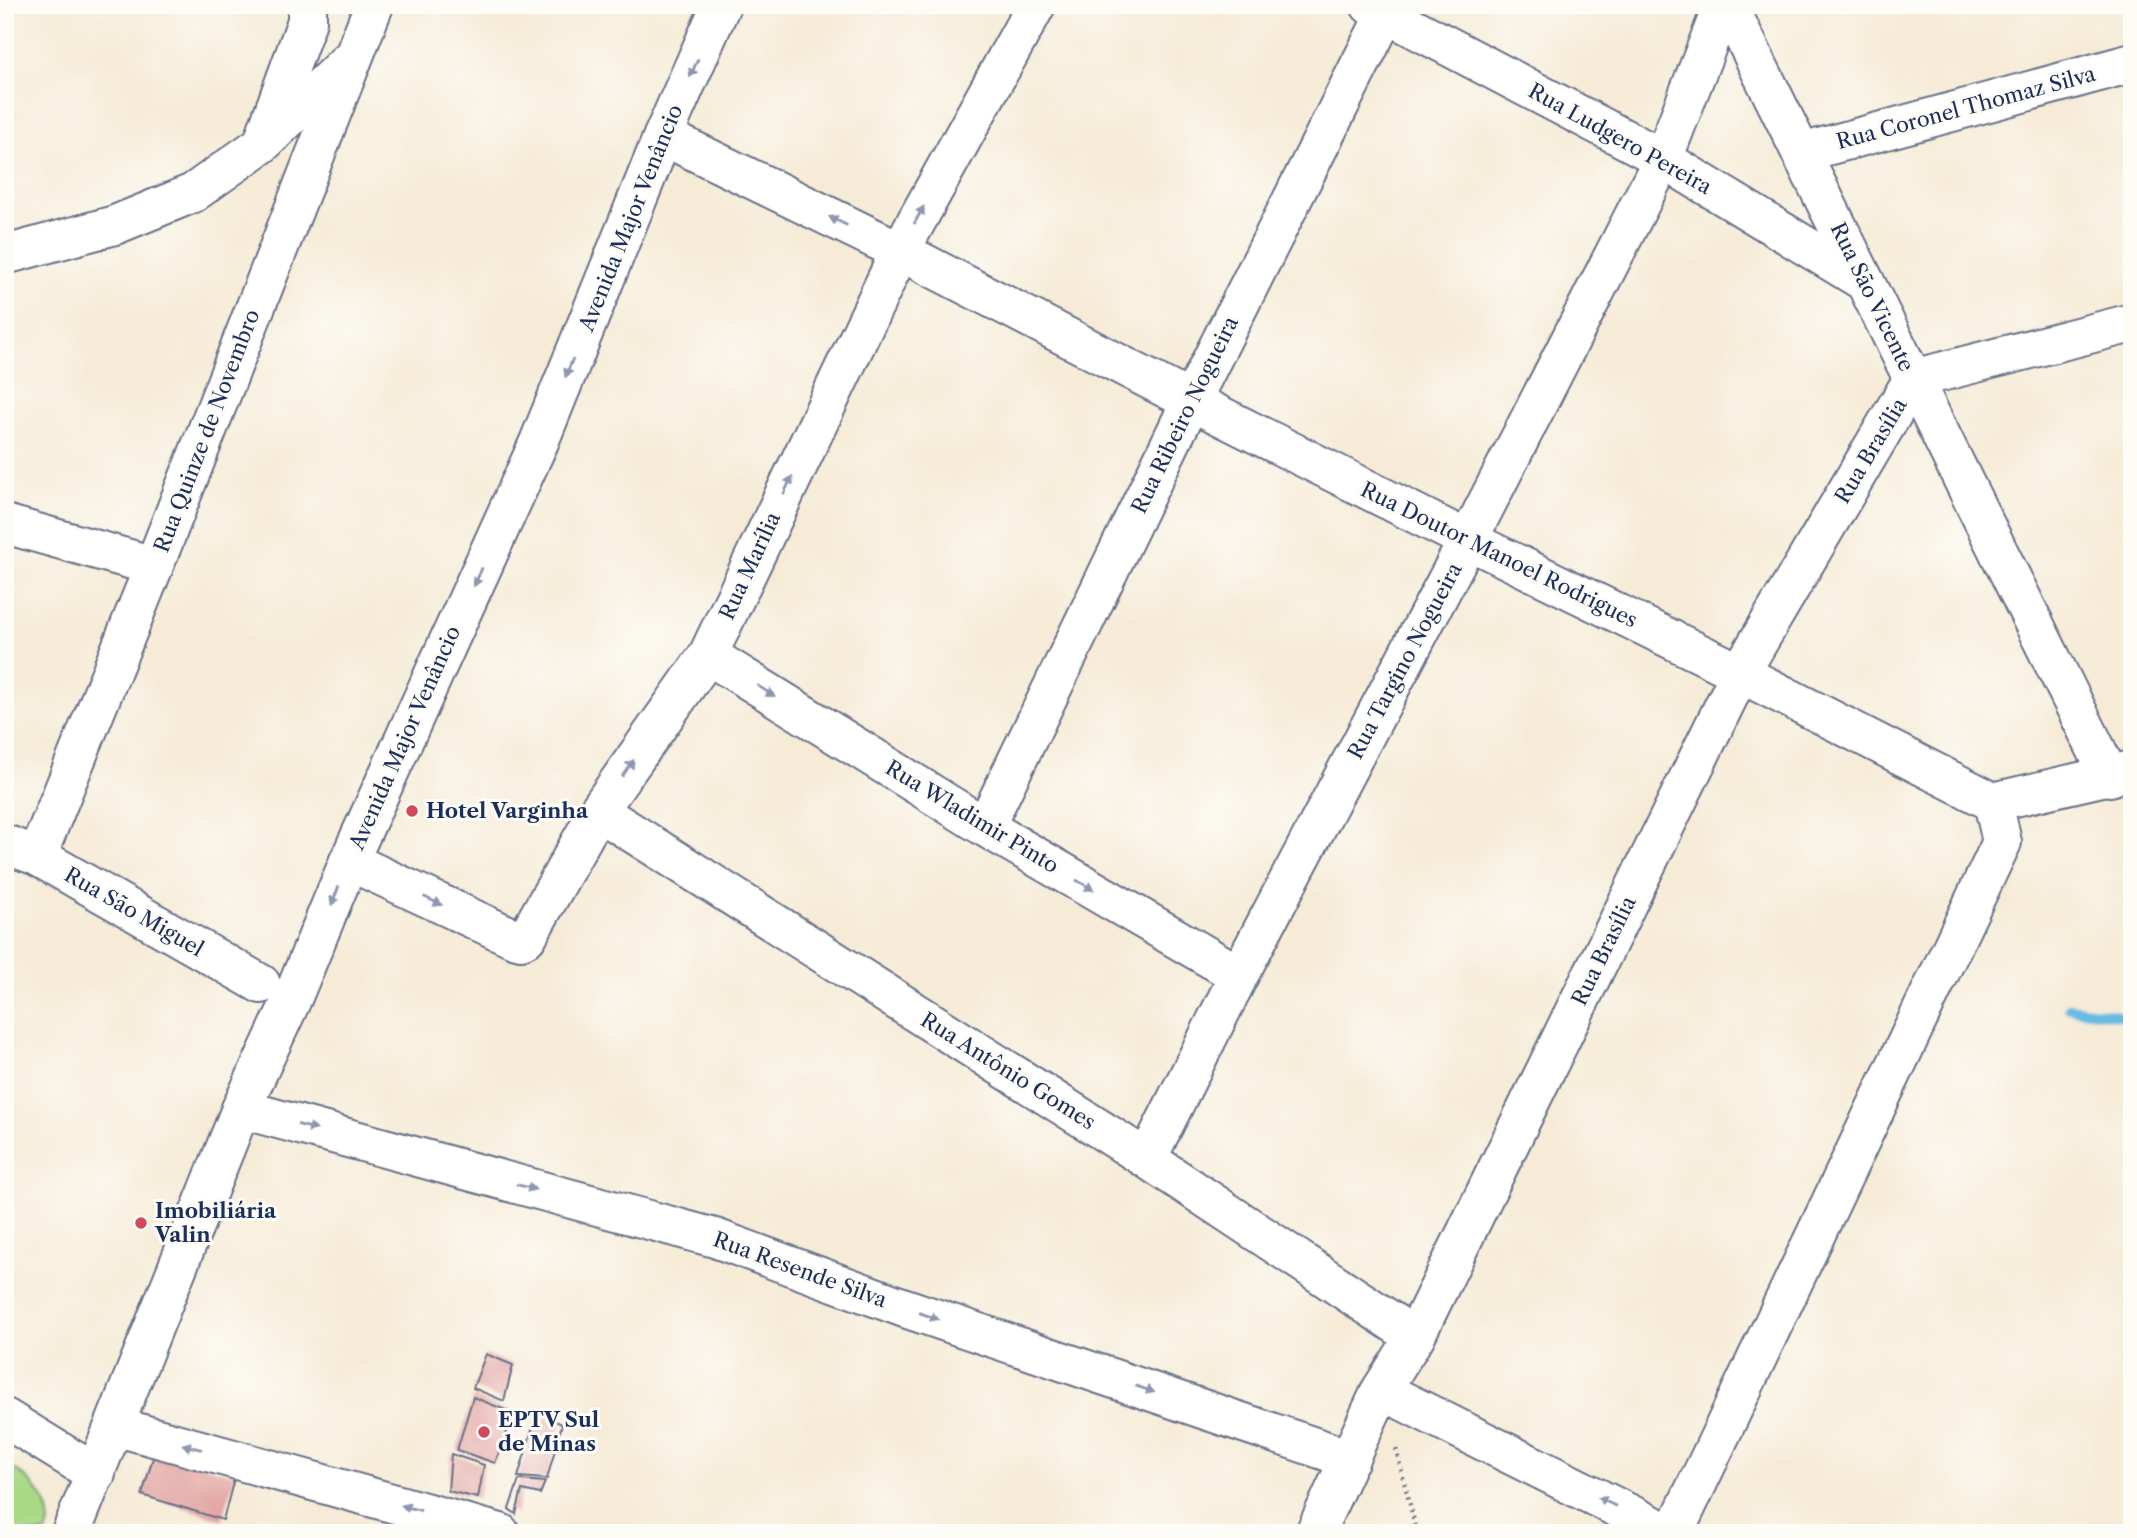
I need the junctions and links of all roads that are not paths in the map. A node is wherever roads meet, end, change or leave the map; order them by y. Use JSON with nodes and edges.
{"nodes":[{"id":1,"x":307,"y":5,"type":"edge"},
{"id":2,"x":374,"y":5,"type":"edge"},
{"id":3,"x":722,"y":5,"type":"edge"},
{"id":4,"x":1036,"y":5,"type":"edge"},
{"id":5,"x":1725,"y":5,"type":"edge"},
{"id":6,"x":1382,"y":8,"type":"edge"},
{"id":7,"x":355,"y":54,"type":"junction"},
{"id":8,"x":2132,"y":64,"type":"edge"},
{"id":9,"x":663,"y":136,"type":"junction"},
{"id":10,"x":262,"y":144,"type":"junction"},
{"id":11,"x":1801,"y":153,"type":"junction"},
{"id":12,"x":1663,"y":159,"type":"junction"},
{"id":13,"x":900,"y":251,"type":"junction"},
{"id":14,"x":5,"y":255,"type":"edge"},
{"id":15,"x":1865,"y":282,"type":"junction"},
{"id":16,"x":2132,"y":323,"type":"edge"},
{"id":17,"x":1913,"y":379,"type":"junction"},
{"id":18,"x":1191,"y":401,"type":"junction"},
{"id":19,"x":5,"y":524,"type":"edge"},
{"id":20,"x":1468,"y":540,"type":"junction"},
{"id":21,"x":155,"y":566,"type":"junction"},
{"id":22,"x":708,"y":655,"type":"junction"},
{"id":23,"x":1740,"y":673,"type":"junction"},
{"id":24,"x":2121,"y":773,"type":"edge"},
{"id":25,"x":1993,"y":802,"type":"junction"},
{"id":26,"x":598,"y":811,"type":"junction"},
{"id":27,"x":985,"y":827,"type":"junction"},
{"id":28,"x":21,"y":850,"type":"edge"},
{"id":29,"x":349,"y":861,"type":"junction"},
{"id":30,"x":1239,"y":975,"type":"junction"},
{"id":31,"x":261,"y":984,"type":"dead end"},
{"id":32,"x":241,"y":1109,"type":"junction"},
{"id":33,"x":1147,"y":1160,"type":"junction"},
{"id":34,"x":1415,"y":1337,"type":"junction"},
{"id":35,"x":1381,"y":1390,"type":"junction"},
{"id":36,"x":5,"y":1418,"type":"edge"},
{"id":37,"x":114,"y":1426,"type":"junction"},
{"id":38,"x":1350,"y":1459,"type":"junction"},
{"id":39,"x":96,"y":1474,"type":"junction"},
{"id":40,"x":71,"y":1533,"type":"edge"},
{"id":41,"x":500,"y":1533,"type":"edge"},
{"id":42,"x":1315,"y":1533,"type":"edge"},
{"id":43,"x":1671,"y":1533,"type":"edge"}],
"edges":[{"from":1,"to":10,"type":"street"},
{"from":2,"to":7,"type":"street","name":"Rua Quinze de Novembro"},
{"from":3,"to":9,"type":"street","name":"Avenida Major Venâncio","one_way":true},
{"from":13,"to":4,"type":"street","name":"Rua Marília","one_way":true},
{"from":5,"to":11,"type":"street","name":"Rua São Vicente"},
{"from":5,"to":12,"type":"street","name":"Rua Targino Nogueira"},
{"from":6,"to":12,"type":"street","name":"Rua Ludgero Pereira"},
{"from":6,"to":18,"type":"street","name":"Rua Ribeiro Nogueira"},
{"from":7,"to":10,"type":"street"},
{"from":7,"to":21,"type":"street","name":"Rua Quinze de Novembro"},
{"from":8,"to":11,"type":"street","name":"Rua Coronel Thomaz Silva"},
{"from":13,"to":9,"type":"street","name":"Rua Doutor Manoel Rodrigues","one_way":true},
{"from":9,"to":29,"type":"street","name":"Avenida Major Venâncio","one_way":true},
{"from":10,"to":14,"type":"street"},
{"from":11,"to":15,"type":"street","name":"Rua São Vicente"},
{"from":12,"to":15,"type":"street","name":"Rua Ludgero Pereira"},
{"from":12,"to":20,"type":"street","name":"Rua Targino Nogueira"},
{"from":13,"to":18,"type":"street","name":"Rua Doutor Manoel Rodrigues"},
{"from":22,"to":13,"type":"street","name":"Rua Marília","one_way":true},
{"from":15,"to":17,"type":"street","name":"Rua São Vicente"},
{"from":16,"to":17,"type":"street"},
{"from":17,"to":23,"type":"street","name":"Rua Brasília"},
{"from":17,"to":24,"type":"street","name":"Rua São Vicente"},
{"from":18,"to":20,"type":"street","name":"Rua Doutor Manoel Rodrigues"},
{"from":18,"to":27,"type":"street","name":"Rua Ribeiro Nogueira"},
{"from":19,"to":21,"type":"street"},
{"from":20,"to":23,"type":"street","name":"Rua Doutor Manoel Rodrigues"},
{"from":20,"to":30,"type":"street","name":"Rua Targino Nogueira"},
{"from":21,"to":28,"type":"street","name":"Rua Quinze de Novembro"},
{"from":26,"to":22,"type":"street","name":"Rua Marília","one_way":true},
{"from":22,"to":27,"type":"street","name":"Rua Wladimir Pinto","one_way":true},
{"from":23,"to":25,"type":"street","name":"Rua Doutor Manoel Rodrigues"},
{"from":23,"to":34,"type":"street","name":"Rua Brasília"},
{"from":24,"to":25,"type":"street"},
{"from":25,"to":43,"type":"street"},
{"from":29,"to":26,"type":"street","name":"Rua Marília","one_way":true},
{"from":26,"to":33,"type":"street","name":"Rua Antônio Gomes"},
{"from":27,"to":30,"type":"street","name":"Rua Wladimir Pinto","one_way":true},
{"from":28,"to":31,"type":"street","name":"Rua São Miguel"},
{"from":29,"to":32,"type":"street","name":"Avenida Major Venâncio","one_way":true},
{"from":30,"to":33,"type":"street","name":"Rua Targino Nogueira"},
{"from":32,"to":37,"type":"street","name":"Avenida Major Venâncio"},
{"from":32,"to":38,"type":"street","name":"Rua Resende Silva","one_way":true},
{"from":33,"to":34,"type":"street","name":"Rua Antônio Gomes"},
{"from":34,"to":35,"type":"street","name":"Rua Brasília"},
{"from":35,"to":38,"type":"street","name":"Rua Brasília"},
{"from":43,"to":35,"type":"street","one_way":true},
{"from":36,"to":39,"type":"street"},
{"from":37,"to":39,"type":"street","name":"Avenida Major Venâncio"},
{"from":41,"to":37,"type":"street","one_way":true},
{"from":38,"to":42,"type":"street","name":"Rua Brasília"},
{"from":39,"to":40,"type":"street","name":"Avenida Major Venâncio"}]}
